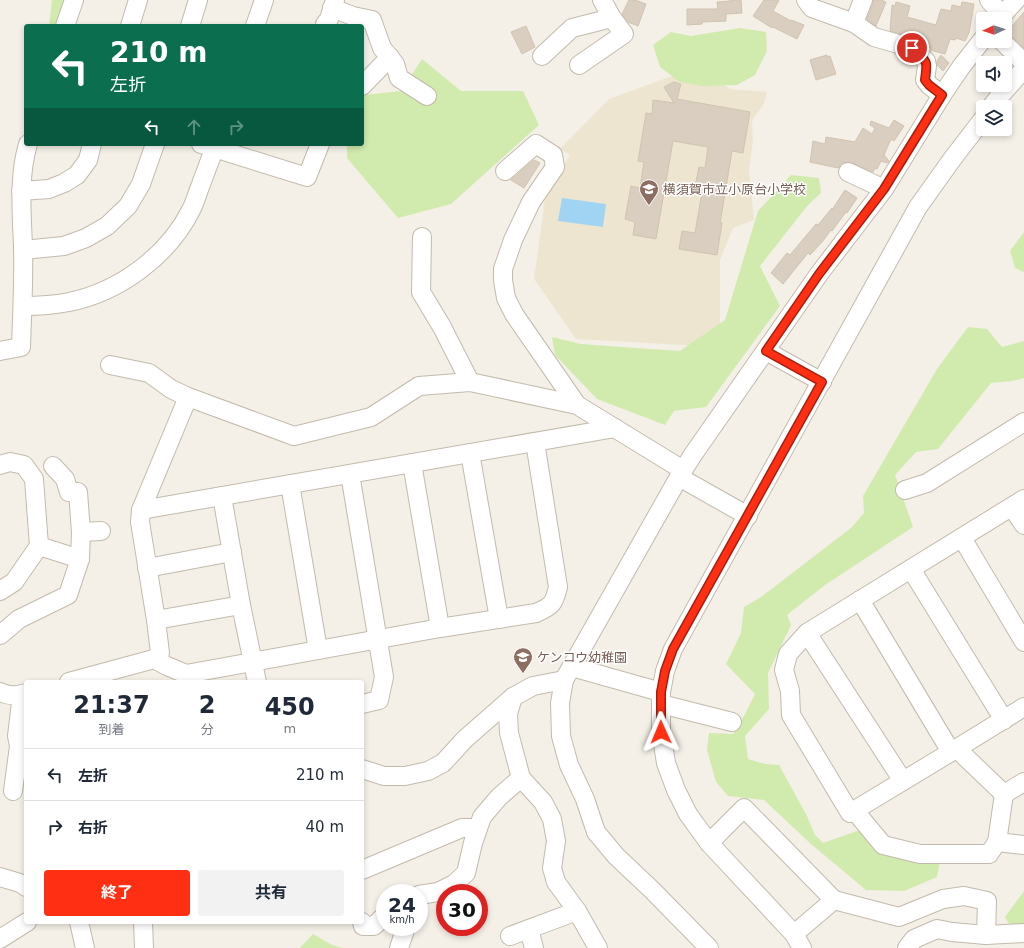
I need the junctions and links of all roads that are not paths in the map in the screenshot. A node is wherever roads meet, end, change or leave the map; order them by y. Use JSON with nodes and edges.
{"nodes":[{"id":1,"x":74,"y":0,"type":"edge"},
{"id":2,"x":138,"y":0,"type":"edge"},
{"id":3,"x":198,"y":0,"type":"edge"},
{"id":4,"x":264,"y":0,"type":"edge"},
{"id":5,"x":602,"y":0,"type":"edge"},
{"id":6,"x":806,"y":0,"type":"edge"},
{"id":7,"x":863,"y":0,"type":"edge"},
{"id":8,"x":989,"y":0,"type":"edge"},
{"id":9,"x":1016,"y":0,"type":"edge"},
{"id":10,"x":334,"y":4,"type":"edge"},
{"id":11,"x":997,"y":12,"type":"edge"},
{"id":12,"x":1005,"y":12,"type":"edge"},
{"id":13,"x":612,"y":18,"type":"junction"},
{"id":14,"x":854,"y":23,"type":"junction"},
{"id":15,"x":66,"y":24,"type":"edge"},
{"id":16,"x":131,"y":24,"type":"edge"},
{"id":17,"x":191,"y":24,"type":"edge"},
{"id":18,"x":256,"y":24,"type":"edge"},
{"id":19,"x":325,"y":24,"type":"dead end"},
{"id":20,"x":976,"y":48,"type":"edge"},
{"id":21,"x":1009,"y":48,"type":"edge"},
{"id":22,"x":542,"y":56,"type":"dead end"},
{"id":23,"x":390,"y":57,"type":"junction"},
{"id":24,"x":1024,"y":63,"type":"edge"},
{"id":25,"x":579,"y":64,"type":"dead end"},
{"id":26,"x":1024,"y":69,"type":"edge"},
{"id":27,"x":364,"y":84,"type":"edge"},
{"id":28,"x":942,"y":95,"type":"junction"},
{"id":29,"x":428,"y":96,"type":"dead end"},
{"id":30,"x":996,"y":100,"type":"edge"},
{"id":31,"x":976,"y":127,"type":"edge"},
{"id":32,"x":28,"y":146,"type":"edge"},
{"id":33,"x":92,"y":146,"type":"edge"},
{"id":34,"x":154,"y":146,"type":"edge"},
{"id":35,"x":210,"y":146,"type":"edge"},
{"id":36,"x":213,"y":146,"type":"edge"},
{"id":37,"x":319,"y":146,"type":"edge"},
{"id":38,"x":505,"y":171,"type":"dead end"},
{"id":39,"x":848,"y":172,"type":"dead end"},
{"id":40,"x":884,"y":189,"type":"junction"},
{"id":41,"x":21,"y":191,"type":"junction"},
{"id":42,"x":422,"y":237,"type":"dead end"},
{"id":43,"x":23,"y":250,"type":"junction"},
{"id":44,"x":23,"y":306,"type":"junction"},
{"id":45,"x":0,"y":351,"type":"edge"},
{"id":46,"x":766,"y":351,"type":"junction"},
{"id":47,"x":110,"y":366,"type":"dead end"},
{"id":48,"x":470,"y":382,"type":"junction"},
{"id":49,"x":822,"y":382,"type":"junction"},
{"id":50,"x":188,"y":397,"type":"junction"},
{"id":51,"x":577,"y":405,"type":"junction"},
{"id":52,"x":1024,"y":422,"type":"edge"},
{"id":53,"x":615,"y":428,"type":"junction"},
{"id":54,"x":535,"y":442,"type":"junction"},
{"id":55,"x":470,"y":453,"type":"junction"},
{"id":56,"x":412,"y":463,"type":"junction"},
{"id":57,"x":0,"y":465,"type":"edge"},
{"id":58,"x":53,"y":466,"type":"dead end"},
{"id":59,"x":681,"y":473,"type":"junction"},
{"id":60,"x":350,"y":474,"type":"junction"},
{"id":61,"x":290,"y":484,"type":"junction"},
{"id":62,"x":905,"y":490,"type":"dead end"},
{"id":63,"x":222,"y":496,"type":"junction"},
{"id":64,"x":1018,"y":503,"type":"edge"},
{"id":65,"x":141,"y":510,"type":"junction"},
{"id":66,"x":748,"y":516,"type":"junction"},
{"id":67,"x":1024,"y":525,"type":"edge"},
{"id":68,"x":101,"y":531,"type":"dead end"},
{"id":69,"x":81,"y":532,"type":"junction"},
{"id":70,"x":962,"y":538,"type":"junction"},
{"id":71,"x":39,"y":546,"type":"junction"},
{"id":72,"x":232,"y":552,"type":"junction"},
{"id":73,"x":80,"y":559,"type":"junction"},
{"id":74,"x":147,"y":568,"type":"junction"},
{"id":75,"x":911,"y":569,"type":"junction"},
{"id":76,"x":0,"y":591,"type":"edge"},
{"id":77,"x":860,"y":600,"type":"junction"},
{"id":78,"x":241,"y":605,"type":"junction"},
{"id":79,"x":499,"y":619,"type":"junction"},
{"id":80,"x":156,"y":620,"type":"junction"},
{"id":81,"x":440,"y":628,"type":"junction"},
{"id":82,"x":807,"y":633,"type":"junction"},
{"id":83,"x":0,"y":635,"type":"edge"},
{"id":84,"x":378,"y":639,"type":"junction"},
{"id":85,"x":1024,"y":642,"type":"edge"},
{"id":86,"x":318,"y":650,"type":"junction"},
{"id":87,"x":154,"y":659,"type":"junction"},
{"id":88,"x":253,"y":662,"type":"junction"},
{"id":89,"x":568,"y":674,"type":"junction"},
{"id":90,"x":202,"y":677,"type":"edge"},
{"id":91,"x":76,"y":680,"type":"edge"},
{"id":92,"x":257,"y":680,"type":"edge"},
{"id":93,"x":0,"y":692,"type":"edge"},
{"id":94,"x":24,"y":694,"type":"edge"},
{"id":95,"x":513,"y":697,"type":"junction"},
{"id":96,"x":661,"y":698,"type":"junction"},
{"id":97,"x":364,"y":704,"type":"edge"},
{"id":98,"x":1024,"y":707,"type":"edge"},
{"id":99,"x":1004,"y":720,"type":"junction"},
{"id":100,"x":732,"y":722,"type":"dead end"},
{"id":101,"x":954,"y":751,"type":"junction"},
{"id":102,"x":364,"y":769,"type":"edge"},
{"id":103,"x":521,"y":778,"type":"junction"},
{"id":104,"x":903,"y":781,"type":"junction"},
{"id":105,"x":1024,"y":782,"type":"edge"},
{"id":106,"x":13,"y":791,"type":"dead end"},
{"id":107,"x":1004,"y":794,"type":"junction"},
{"id":108,"x":854,"y":810,"type":"junction"},
{"id":109,"x":478,"y":828,"type":"junction"},
{"id":110,"x":997,"y":842,"type":"junction"},
{"id":111,"x":709,"y":843,"type":"junction"},
{"id":112,"x":1024,"y":845,"type":"edge"},
{"id":113,"x":364,"y":869,"type":"edge"},
{"id":114,"x":0,"y":878,"type":"edge"},
{"id":115,"x":24,"y":886,"type":"edge"},
{"id":116,"x":428,"y":894,"type":"edge"},
{"id":117,"x":834,"y":900,"type":"junction"},
{"id":118,"x":577,"y":911,"type":"junction"},
{"id":119,"x":24,"y":924,"type":"edge"},
{"id":120,"x":79,"y":924,"type":"edge"},
{"id":121,"x":143,"y":924,"type":"edge"},
{"id":122,"x":362,"y":924,"type":"edge"},
{"id":123,"x":376,"y":924,"type":"edge"},
{"id":124,"x":529,"y":929,"type":"junction"},
{"id":125,"x":1024,"y":933,"type":"edge"},
{"id":126,"x":986,"y":935,"type":"junction"},
{"id":127,"x":403,"y":936,"type":"edge"},
{"id":128,"x":510,"y":936,"type":"dead end"},
{"id":129,"x":0,"y":939,"type":"edge"},
{"id":130,"x":798,"y":941,"type":"edge"},
{"id":131,"x":85,"y":948,"type":"edge"},
{"id":132,"x":144,"y":948,"type":"edge"},
{"id":133,"x":399,"y":948,"type":"edge"},
{"id":134,"x":534,"y":948,"type":"edge"},
{"id":135,"x":598,"y":948,"type":"edge"},
{"id":136,"x":709,"y":948,"type":"edge"},
{"id":137,"x":907,"y":948,"type":"edge"}],
"edges":[{"from":1,"to":15,"type":"street"},
{"from":2,"to":16,"type":"street"},
{"from":3,"to":17,"type":"street"},
{"from":4,"to":18,"type":"street"},
{"from":5,"to":13,"type":"street"},
{"from":6,"to":14,"type":"street"},
{"from":7,"to":14,"type":"street"},
{"from":8,"to":11,"type":"street"},
{"from":9,"to":12,"type":"street"},
{"from":10,"to":19,"type":"street"},
{"from":10,"to":23,"type":"street"},
{"from":13,"to":22,"type":"street"},
{"from":13,"to":25,"type":"street"},
{"from":14,"to":28,"type":"street"},
{"from":20,"to":28,"type":"street"},
{"from":21,"to":24,"type":"street"},
{"from":23,"to":27,"type":"street"},
{"from":23,"to":29,"type":"street"},
{"from":26,"to":30,"type":"street"},
{"from":28,"to":40,"type":"street"},
{"from":31,"to":49,"type":"street"},
{"from":32,"to":41,"type":"street"},
{"from":33,"to":41,"type":"street"},
{"from":34,"to":43,"type":"street"},
{"from":35,"to":44,"type":"street"},
{"from":36,"to":37,"type":"street"},
{"from":38,"to":51,"type":"street"},
{"from":39,"to":40,"type":"street"},
{"from":40,"to":46,"type":"street"},
{"from":41,"to":43,"type":"street"},
{"from":42,"to":48,"type":"street"},
{"from":43,"to":44,"type":"street"},
{"from":44,"to":45,"type":"street"},
{"from":46,"to":49,"type":"street"},
{"from":46,"to":59,"type":"street"},
{"from":47,"to":50,"type":"street"},
{"from":48,"to":50,"type":"street"},
{"from":48,"to":51,"type":"street"},
{"from":49,"to":66,"type":"street"},
{"from":50,"to":65,"type":"street"},
{"from":51,"to":53,"type":"street"},
{"from":52,"to":62,"type":"street"},
{"from":53,"to":54,"type":"street"},
{"from":53,"to":59,"type":"street"},
{"from":54,"to":55,"type":"street"},
{"from":54,"to":79,"type":"street"},
{"from":55,"to":56,"type":"street"},
{"from":55,"to":79,"type":"street"},
{"from":56,"to":60,"type":"street"},
{"from":56,"to":81,"type":"street"},
{"from":57,"to":71,"type":"street"},
{"from":58,"to":69,"type":"street"},
{"from":59,"to":66,"type":"street"},
{"from":59,"to":89,"type":"street"},
{"from":60,"to":61,"type":"street"},
{"from":60,"to":84,"type":"street"},
{"from":61,"to":63,"type":"street"},
{"from":61,"to":86,"type":"street"},
{"from":63,"to":65,"type":"street"},
{"from":63,"to":72,"type":"street"},
{"from":64,"to":67,"type":"street"},
{"from":64,"to":70,"type":"street"},
{"from":65,"to":74,"type":"street"},
{"from":66,"to":96,"type":"street"},
{"from":68,"to":69,"type":"street"},
{"from":69,"to":73,"type":"street"},
{"from":70,"to":75,"type":"street"},
{"from":70,"to":85,"type":"street"},
{"from":71,"to":73,"type":"street"},
{"from":71,"to":76,"type":"street"},
{"from":72,"to":74,"type":"street"},
{"from":72,"to":78,"type":"street"},
{"from":73,"to":83,"type":"street"},
{"from":74,"to":80,"type":"street"},
{"from":75,"to":77,"type":"street"},
{"from":75,"to":99,"type":"street"},
{"from":77,"to":82,"type":"street"},
{"from":77,"to":101,"type":"street"},
{"from":78,"to":80,"type":"street"},
{"from":78,"to":88,"type":"street"},
{"from":79,"to":81,"type":"street"},
{"from":80,"to":87,"type":"street"},
{"from":81,"to":84,"type":"street"},
{"from":82,"to":104,"type":"street"},
{"from":82,"to":108,"type":"street"},
{"from":84,"to":86,"type":"street"},
{"from":84,"to":97,"type":"street"},
{"from":86,"to":88,"type":"street"},
{"from":87,"to":90,"type":"street"},
{"from":87,"to":91,"type":"street"},
{"from":88,"to":90,"type":"street"},
{"from":88,"to":92,"type":"street"},
{"from":89,"to":95,"type":"street"},
{"from":89,"to":96,"type":"street"},
{"from":89,"to":136,"type":"street"},
{"from":93,"to":94,"type":"street"},
{"from":94,"to":106,"type":"street"},
{"from":95,"to":102,"type":"street"},
{"from":95,"to":103,"type":"street"},
{"from":96,"to":100,"type":"street"},
{"from":96,"to":111,"type":"street"},
{"from":98,"to":99,"type":"street"},
{"from":99,"to":101,"type":"street"},
{"from":101,"to":104,"type":"street"},
{"from":101,"to":107,"type":"street"},
{"from":103,"to":109,"type":"street"},
{"from":103,"to":118,"type":"street"},
{"from":104,"to":108,"type":"street"},
{"from":105,"to":107,"type":"street"},
{"from":107,"to":110,"type":"street"},
{"from":108,"to":110,"type":"street"},
{"from":109,"to":113,"type":"street"},
{"from":109,"to":116,"type":"street"},
{"from":110,"to":112,"type":"street"},
{"from":111,"to":117,"type":"street"},
{"from":111,"to":130,"type":"street"},
{"from":114,"to":115,"type":"street"},
{"from":117,"to":126,"type":"street"},
{"from":117,"to":130,"type":"street"},
{"from":118,"to":124,"type":"street"},
{"from":118,"to":135,"type":"street"},
{"from":119,"to":129,"type":"street"},
{"from":120,"to":131,"type":"street"},
{"from":121,"to":132,"type":"street"},
{"from":122,"to":123,"type":"street"},
{"from":124,"to":128,"type":"street"},
{"from":124,"to":134,"type":"street"},
{"from":125,"to":126,"type":"street"},
{"from":126,"to":137,"type":"street"},
{"from":127,"to":133,"type":"street"}]}
